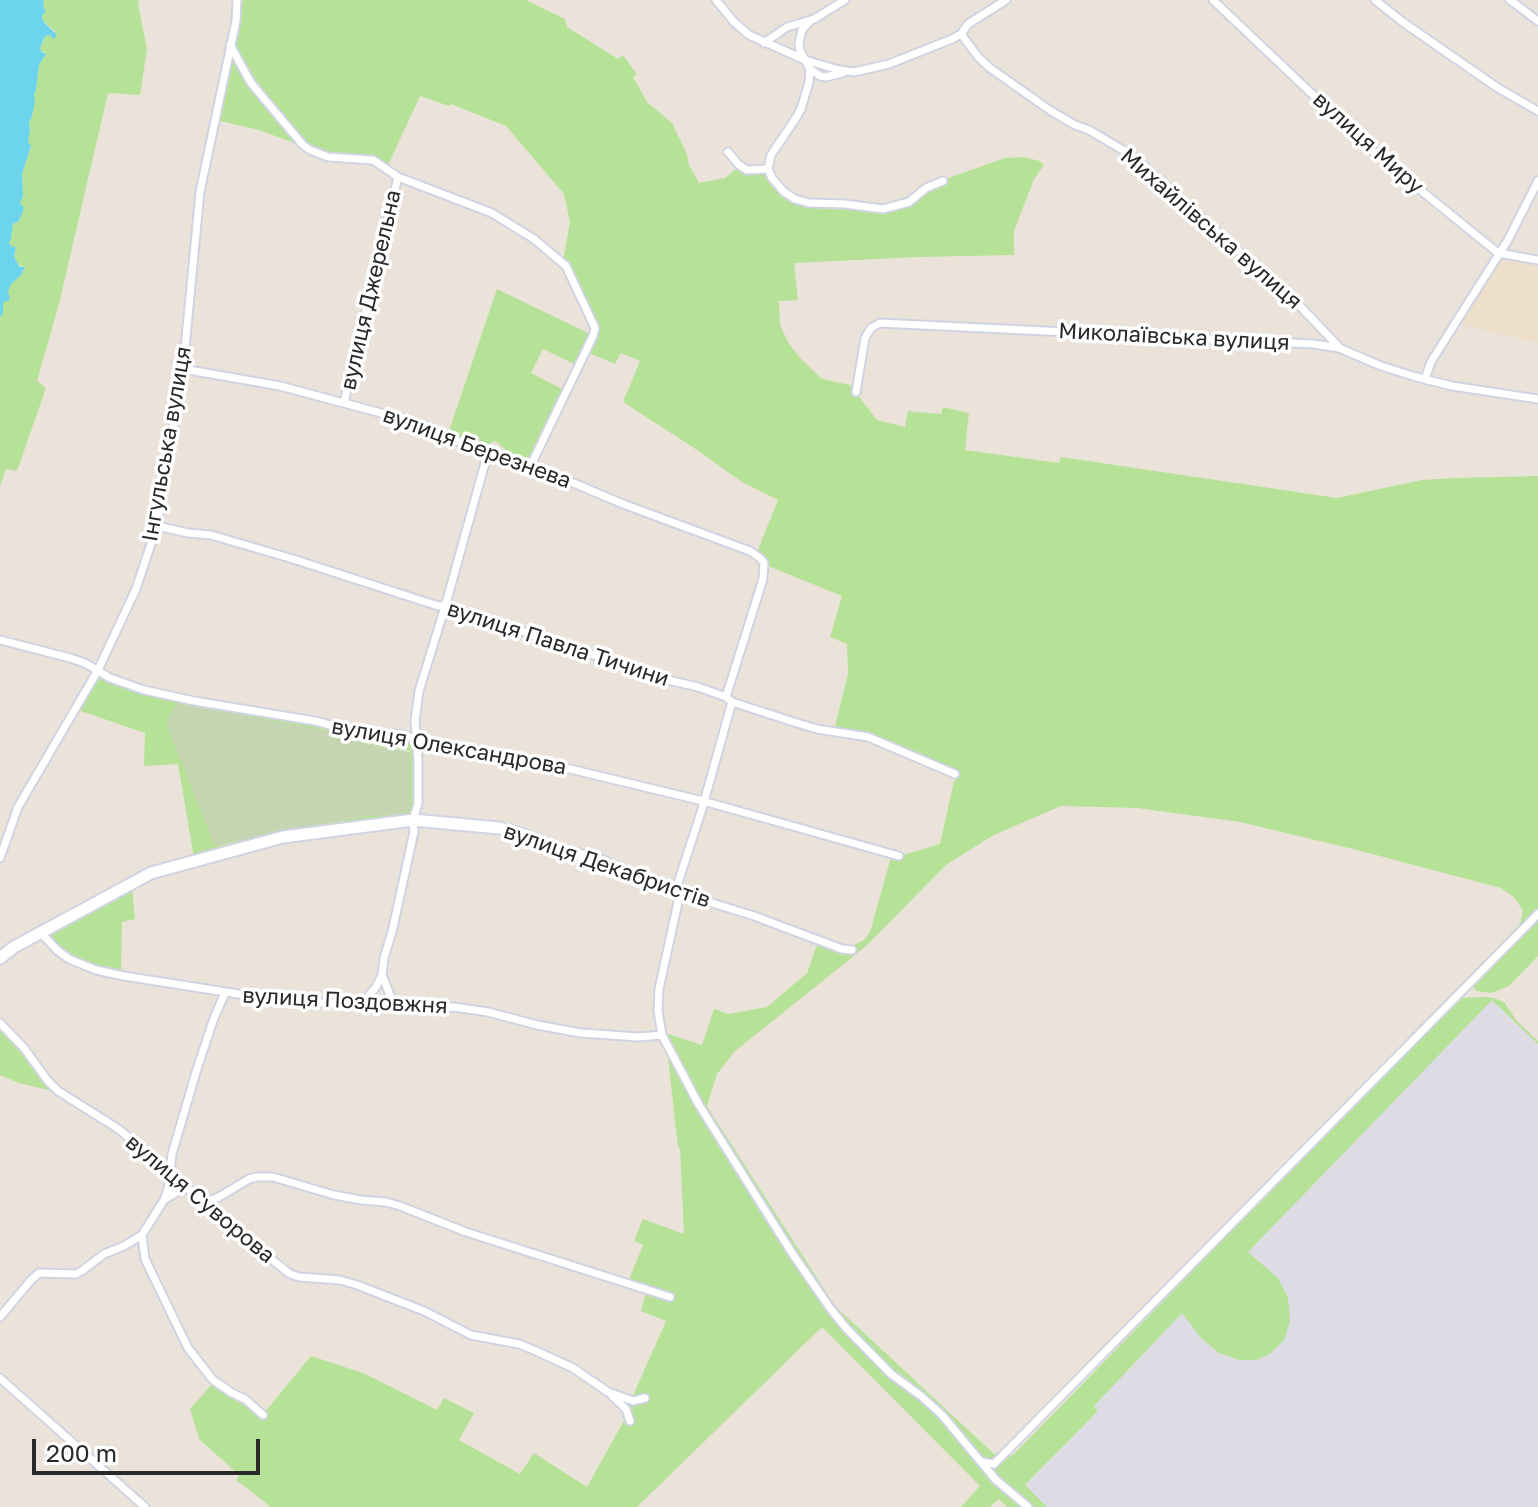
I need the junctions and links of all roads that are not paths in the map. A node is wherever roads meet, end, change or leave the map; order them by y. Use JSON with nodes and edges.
{"nodes":[{"id":1,"x":237,"y":0,"type":"edge"},
{"id":2,"x":716,"y":0,"type":"edge"},
{"id":3,"x":845,"y":0,"type":"edge"},
{"id":4,"x":1006,"y":0,"type":"edge"},
{"id":5,"x":1213,"y":0,"type":"edge"},
{"id":6,"x":1375,"y":0,"type":"edge"},
{"id":7,"x":1510,"y":0,"type":"edge"},
{"id":8,"x":811,"y":20,"type":"junction"},
{"id":9,"x":1538,"y":21,"type":"edge"},
{"id":10,"x":961,"y":34,"type":"junction"},
{"id":11,"x":764,"y":43,"type":"junction"},
{"id":12,"x":230,"y":45,"type":"junction"},
{"id":13,"x":805,"y":60,"type":"junction"},
{"id":14,"x":810,"y":69,"type":"junction"},
{"id":15,"x":848,"y":71,"type":"junction"},
{"id":16,"x":1538,"y":111,"type":"edge"},
{"id":17,"x":728,"y":152,"type":"dead end"},
{"id":18,"x":768,"y":169,"type":"junction"},
{"id":19,"x":398,"y":177,"type":"junction"},
{"id":20,"x":943,"y":181,"type":"dead end"},
{"id":21,"x":1538,"y":181,"type":"edge"},
{"id":22,"x":1498,"y":253,"type":"junction"},
{"id":23,"x":1538,"y":260,"type":"edge"},
{"id":24,"x":1339,"y":348,"type":"junction"},
{"id":25,"x":183,"y":369,"type":"junction"},
{"id":26,"x":1425,"y":379,"type":"junction"},
{"id":27,"x":856,"y":392,"type":"dead end"},
{"id":28,"x":1538,"y":399,"type":"edge"},
{"id":29,"x":344,"y":402,"type":"junction"},
{"id":30,"x":487,"y":456,"type":"junction"},
{"id":31,"x":531,"y":465,"type":"junction"},
{"id":32,"x":157,"y":526,"type":"junction"},
{"id":33,"x":445,"y":607,"type":"junction"},
{"id":34,"x":0,"y":640,"type":"edge"},
{"id":35,"x":98,"y":670,"type":"junction"},
{"id":36,"x":729,"y":699,"type":"junction"},
{"id":37,"x":415,"y":739,"type":"junction"},
{"id":38,"x":955,"y":774,"type":"dead end"},
{"id":39,"x":703,"y":801,"type":"junction"},
{"id":40,"x":413,"y":820,"type":"junction"},
{"id":41,"x":899,"y":856,"type":"dead end"},
{"id":42,"x":0,"y":858,"type":"edge"},
{"id":43,"x":678,"y":891,"type":"junction"},
{"id":44,"x":1538,"y":914,"type":"edge"},
{"id":45,"x":41,"y":933,"type":"junction"},
{"id":46,"x":852,"y":950,"type":"dead end"},
{"id":47,"x":0,"y":958,"type":"edge"},
{"id":48,"x":382,"y":975,"type":"junction"},
{"id":49,"x":225,"y":993,"type":"junction"},
{"id":50,"x":361,"y":1005,"type":"junction"},
{"id":51,"x":397,"y":1007,"type":"junction"},
{"id":52,"x":0,"y":1023,"type":"edge"},
{"id":53,"x":662,"y":1035,"type":"junction"},
{"id":54,"x":169,"y":1175,"type":"junction"},
{"id":55,"x":188,"y":1189,"type":"junction"},
{"id":56,"x":164,"y":1200,"type":"junction"},
{"id":57,"x":209,"y":1201,"type":"junction"},
{"id":58,"x":142,"y":1235,"type":"junction"},
{"id":59,"x":670,"y":1297,"type":"dead end"},
{"id":60,"x":0,"y":1317,"type":"edge"},
{"id":61,"x":0,"y":1378,"type":"edge"},
{"id":62,"x":608,"y":1392,"type":"junction"},
{"id":63,"x":645,"y":1398,"type":"dead end"},
{"id":64,"x":263,"y":1415,"type":"dead end"},
{"id":65,"x":630,"y":1421,"type":"dead end"},
{"id":66,"x":979,"y":1460,"type":"junction"},
{"id":67,"x":994,"y":1464,"type":"junction"},
{"id":68,"x":988,"y":1471,"type":"junction"},
{"id":69,"x":145,"y":1507,"type":"edge"},
{"id":70,"x":1028,"y":1507,"type":"edge"}],
"edges":[{"from":1,"to":12,"type":"street","name":"Інгульська вулиця"},
{"from":2,"to":11,"type":"street"},
{"from":3,"to":8,"type":"street"},
{"from":4,"to":10,"type":"street"},
{"from":5,"to":22,"type":"street","name":"вулиця Миру"},
{"from":6,"to":16,"type":"street"},
{"from":7,"to":9,"type":"street"},
{"from":8,"to":11,"type":"street"},
{"from":8,"to":13,"type":"street"},
{"from":10,"to":15,"type":"street"},
{"from":10,"to":24,"type":"street","name":"Михайлівська вулиця"},
{"from":11,"to":13,"type":"street"},
{"from":12,"to":19,"type":"street","name":"вулиця Джерельна"},
{"from":12,"to":25,"type":"street","name":"Інгульська вулиця"},
{"from":13,"to":14,"type":"street"},
{"from":13,"to":15,"type":"street"},
{"from":14,"to":15,"type":"street"},
{"from":14,"to":18,"type":"street"},
{"from":17,"to":18,"type":"street"},
{"from":18,"to":20,"type":"street"},
{"from":19,"to":29,"type":"street","name":"вулиця Джерельна"},
{"from":19,"to":31,"type":"street","name":"вулиця Джерельна"},
{"from":21,"to":22,"type":"street"},
{"from":22,"to":23,"type":"street","name":"вулиця Миру"},
{"from":22,"to":26,"type":"street"},
{"from":24,"to":26,"type":"street","name":"Миколаївська вулиця"},
{"from":24,"to":27,"type":"street","name":"Миколаївська вулиця"},
{"from":25,"to":29,"type":"street","name":"вулиця Березнева"},
{"from":25,"to":32,"type":"street","name":"Інгульська вулиця"},
{"from":26,"to":28,"type":"street","name":"Миколаївська вулиця"},
{"from":29,"to":30,"type":"street","name":"вулиця Березнева"},
{"from":30,"to":31,"type":"street","name":"вулиця Березнева"},
{"from":30,"to":33,"type":"street"},
{"from":31,"to":36,"type":"street","name":"вулиця Березнева"},
{"from":32,"to":33,"type":"street","name":"вулиця Павла Тичини"},
{"from":32,"to":35,"type":"street","name":"Інгульська вулиця"},
{"from":33,"to":36,"type":"street","name":"вулиця Павла Тичини"},
{"from":33,"to":37,"type":"street"},
{"from":34,"to":35,"type":"street","name":"вулиця Олександрова"},
{"from":35,"to":37,"type":"street","name":"вулиця Олександрова"},
{"from":35,"to":42,"type":"street","name":"Інгульська вулиця"},
{"from":36,"to":38,"type":"street","name":"вулиця Павла Тичини"},
{"from":36,"to":39,"type":"street"},
{"from":37,"to":39,"type":"street","name":"вулиця Олександрова"},
{"from":37,"to":40,"type":"street"},
{"from":39,"to":41,"type":"street","name":"вулиця Олександрова"},
{"from":39,"to":43,"type":"street"},
{"from":40,"to":43,"type":"street","name":"вулиця Декабристів"},
{"from":40,"to":45,"type":"street","name":"вулиця Декабристів"},
{"from":40,"to":48,"type":"street"},
{"from":43,"to":46,"type":"street","name":"вулиця Декабристів"},
{"from":43,"to":53,"type":"street"},
{"from":44,"to":67,"type":"street"},
{"from":45,"to":47,"type":"street","name":"вулиця Декабристів"},
{"from":45,"to":49,"type":"street","name":"вулиця Поздовжня"},
{"from":48,"to":50,"type":"street"},
{"from":48,"to":51,"type":"street"},
{"from":49,"to":50,"type":"street","name":"вулиця Поздовжня"},
{"from":49,"to":54,"type":"street"},
{"from":50,"to":51,"type":"street","name":"вулиця Поздовжня"},
{"from":51,"to":53,"type":"street","name":"вулиця Поздовжня"},
{"from":52,"to":54,"type":"street","name":"вулиця Суворова"},
{"from":53,"to":66,"type":"street"},
{"from":54,"to":55,"type":"street","name":"вулиця Суворова"},
{"from":54,"to":56,"type":"street"},
{"from":55,"to":56,"type":"street"},
{"from":55,"to":57,"type":"street","name":"вулиця Суворова"},
{"from":56,"to":58,"type":"street"},
{"from":57,"to":59,"type":"street"},
{"from":57,"to":62,"type":"street","name":"вулиця Суворова"},
{"from":58,"to":60,"type":"street"},
{"from":58,"to":64,"type":"street"},
{"from":61,"to":69,"type":"street"},
{"from":62,"to":63,"type":"street","name":"вулиця Суворова"},
{"from":62,"to":65,"type":"street","name":"вулиця Суворова"},
{"from":66,"to":67,"type":"street"},
{"from":66,"to":68,"type":"street"},
{"from":67,"to":68,"type":"street"},
{"from":68,"to":70,"type":"street"}]}
